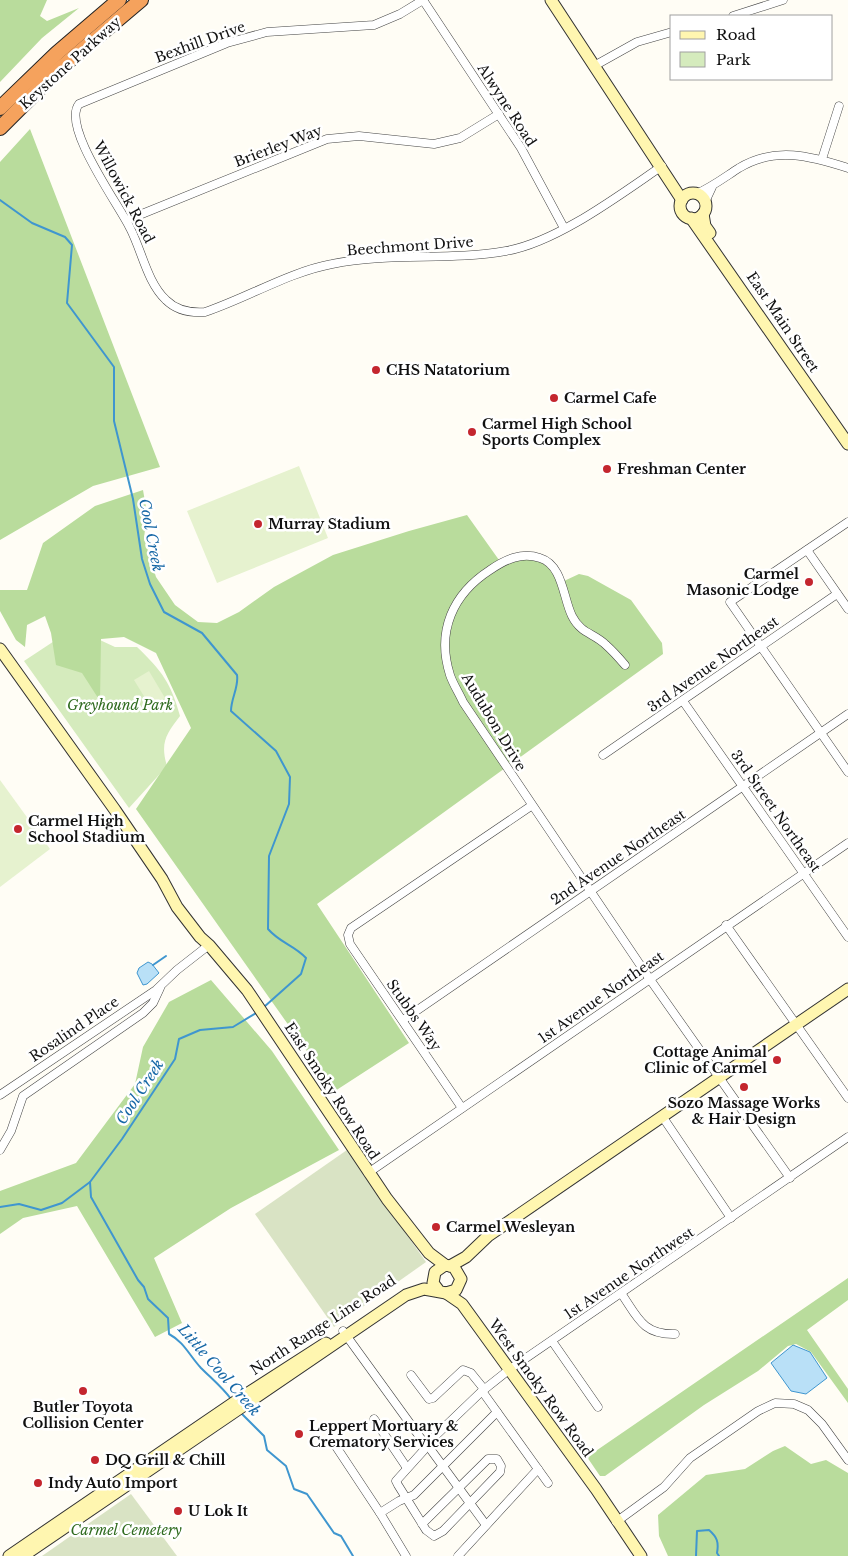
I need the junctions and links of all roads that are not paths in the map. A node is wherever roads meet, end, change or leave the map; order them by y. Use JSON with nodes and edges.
{"nodes":[{"id":1,"x":115,"y":0,"type":"edge"},
{"id":2,"x":119,"y":0,"type":"edge"},
{"id":3,"x":141,"y":0,"type":"edge"},
{"id":4,"x":148,"y":0,"type":"edge"},
{"id":5,"x":423,"y":0,"type":"edge"},
{"id":6,"x":551,"y":0,"type":"edge"},
{"id":7,"x":783,"y":0,"type":"edge"},
{"id":8,"x":736,"y":15,"type":"edge"},
{"id":9,"x":94,"y":21,"type":"junction"},
{"id":10,"x":112,"y":24,"type":"junction"},
{"id":11,"x":670,"y":33,"type":"edge"},
{"id":12,"x":594,"y":66,"type":"junction"},
{"id":13,"x":839,"y":106,"type":"dead end"},
{"id":14,"x":0,"y":108,"type":"edge"},
{"id":15,"x":499,"y":114,"type":"junction"},
{"id":16,"x":0,"y":128,"type":"edge"},
{"id":17,"x":81,"y":136,"type":"joint"},
{"id":18,"x":822,"y":159,"type":"junction"},
{"id":19,"x":848,"y":168,"type":"edge"},
{"id":20,"x":665,"y":171,"type":"junction"},
{"id":21,"x":712,"y":186,"type":"junction"},
{"id":22,"x":690,"y":196,"type":"junction"},
{"id":23,"x":706,"y":202,"type":"junction"},
{"id":24,"x":697,"y":216,"type":"junction"},
{"id":25,"x":127,"y":220,"type":"junction"},
{"id":26,"x":564,"y":228,"type":"junction"},
{"id":27,"x":156,"y":288,"type":"joint"},
{"id":28,"x":848,"y":434,"type":"edge"},
{"id":29,"x":848,"y":444,"type":"edge"},
{"id":30,"x":848,"y":522,"type":"edge"},
{"id":31,"x":848,"y":529,"type":"edge"},
{"id":32,"x":838,"y":530,"type":"junction"},
{"id":33,"x":807,"y":550,"type":"junction"},
{"id":34,"x":837,"y":594,"type":"junction"},
{"id":35,"x":848,"y":609,"type":"edge"},
{"id":36,"x":761,"y":647,"type":"junction"},
{"id":37,"x":0,"y":649,"type":"edge"},
{"id":38,"x":624,"y":664,"type":"dead end"},
{"id":39,"x":683,"y":701,"type":"junction"},
{"id":40,"x":848,"y":714,"type":"edge"},
{"id":41,"x":820,"y":732,"type":"junction"},
{"id":42,"x":603,"y":755,"type":"dead end"},
{"id":43,"x":848,"y":772,"type":"edge"},
{"id":44,"x":744,"y":786,"type":"junction"},
{"id":45,"x":531,"y":806,"type":"junction"},
{"id":46,"x":848,"y":843,"type":"edge"},
{"id":47,"x":804,"y":873,"type":"junction"},
{"id":48,"x":590,"y":891,"type":"junction"},
{"id":49,"x":726,"y":925,"type":"junction"},
{"id":50,"x":848,"y":936,"type":"edge"},
{"id":51,"x":209,"y":945,"type":"junction"},
{"id":52,"x":649,"y":978,"type":"junction"},
{"id":53,"x":162,"y":984,"type":"junction"},
{"id":54,"x":848,"y":989,"type":"edge"},
{"id":55,"x":403,"y":1020,"type":"junction"},
{"id":56,"x":796,"y":1025,"type":"junction"},
{"id":57,"x":719,"y":1078,"type":"junction"},
{"id":58,"x":0,"y":1095,"type":"edge"},
{"id":59,"x":848,"y":1098,"type":"edge"},
{"id":60,"x":462,"y":1108,"type":"junction"},
{"id":61,"x":662,"y":1116,"type":"junction"},
{"id":62,"x":848,"y":1137,"type":"edge"},
{"id":63,"x":0,"y":1150,"type":"edge"},
{"id":64,"x":368,"y":1173,"type":"junction"},
{"id":65,"x":790,"y":1178,"type":"junction"},
{"id":66,"x":731,"y":1218,"type":"junction"},
{"id":67,"x":466,"y":1257,"type":"junction"},
{"id":68,"x":441,"y":1270,"type":"junction"},
{"id":69,"x":460,"y":1280,"type":"junction"},
{"id":70,"x":442,"y":1292,"type":"junction"},
{"id":71,"x":621,"y":1293,"type":"junction"},
{"id":72,"x":462,"y":1304,"type":"junction"},
{"id":73,"x":345,"y":1334,"type":"junction"},
{"id":74,"x":675,"y":1334,"type":"dead end"},
{"id":75,"x":552,"y":1341,"type":"junction"},
{"id":76,"x":510,"y":1370,"type":"junction"},
{"id":77,"x":411,"y":1374,"type":"dead end"},
{"id":78,"x":483,"y":1390,"type":"junction"},
{"id":79,"x":598,"y":1407,"type":"dead end"},
{"id":80,"x":497,"y":1412,"type":"junction"},
{"id":81,"x":222,"y":1415,"type":"junction"},
{"id":82,"x":374,"y":1419,"type":"dead end"},
{"id":83,"x":432,"y":1439,"type":"junction"},
{"id":84,"x":422,"y":1440,"type":"junction"},
{"id":85,"x":335,"y":1445,"type":"dead end"},
{"id":86,"x":427,"y":1450,"type":"junction"},
{"id":87,"x":848,"y":1460,"type":"edge"},
{"id":88,"x":443,"y":1467,"type":"junction"},
{"id":89,"x":407,"y":1468,"type":"junction"},
{"id":90,"x":538,"y":1469,"type":"junction"},
{"id":91,"x":548,"y":1483,"type":"dead end"},
{"id":92,"x":459,"y":1489,"type":"junction"},
{"id":93,"x":407,"y":1499,"type":"junction"},
{"id":94,"x":470,"y":1504,"type":"junction"},
{"id":95,"x":380,"y":1512,"type":"junction"},
{"id":96,"x":618,"y":1520,"type":"junction"},
{"id":97,"x":422,"y":1524,"type":"junction"},
{"id":98,"x":486,"y":1525,"type":"junction"},
{"id":99,"x":9,"y":1556,"type":"edge"},
{"id":100,"x":23,"y":1556,"type":"edge"},
{"id":101,"x":406,"y":1556,"type":"edge"},
{"id":102,"x":458,"y":1556,"type":"edge"},
{"id":103,"x":641,"y":1556,"type":"edge"},
{"id":104,"x":646,"y":1556,"type":"edge"}],
"edges":[{"from":1,"to":9,"type":"highway"},
{"from":2,"to":9,"type":"highway","name":"Keystone Parkway"},
{"from":3,"to":10,"type":"highway","name":"Keystone Parkway"},
{"from":4,"to":10,"type":"highway"},
{"from":5,"to":15,"type":"street","name":"Alwyne Road"},
{"from":5,"to":17,"type":"street","name":"Bexhill Drive"},
{"from":6,"to":12,"type":"main road"},
{"from":7,"to":8,"type":"street"},
{"from":9,"to":14,"type":"highway","name":"Keystone Parkway"},
{"from":10,"to":16,"type":"highway","name":"Keystone Parkway"},
{"from":11,"to":12,"type":"street"},
{"from":12,"to":20,"type":"main road"},
{"from":13,"to":18,"type":"street"},
{"from":15,"to":25,"type":"street","name":"Brierley Way"},
{"from":15,"to":26,"type":"street","name":"Alwyne Road"},
{"from":17,"to":25,"type":"street","name":"Willowick Road"},
{"from":18,"to":19,"type":"street"},
{"from":18,"to":21,"type":"street"},
{"from":20,"to":22,"type":"main road"},
{"from":20,"to":26,"type":"street","name":"Beechmont Drive"},
{"from":21,"to":22,"type":"street"},
{"from":21,"to":23,"type":"street"},
{"from":22,"to":23,"type":"main road"},
{"from":22,"to":24,"type":"main road"},
{"from":23,"to":24,"type":"main road"},
{"from":24,"to":28,"type":"main road","name":"East Main Street"},
{"from":24,"to":29,"type":"main road","name":"East Main Street"},
{"from":25,"to":27,"type":"street","name":"Willowick Road"},
{"from":26,"to":27,"type":"street","name":"Beechmont Drive"},
{"from":30,"to":32,"type":"street"},
{"from":31,"to":32,"type":"street"},
{"from":32,"to":33,"type":"street"},
{"from":33,"to":34,"type":"street"},
{"from":33,"to":36,"type":"street"},
{"from":34,"to":35,"type":"street"},
{"from":34,"to":36,"type":"street","name":"3rd Avenue Northeast"},
{"from":36,"to":39,"type":"street","name":"3rd Avenue Northeast"},
{"from":36,"to":41,"type":"street"},
{"from":37,"to":51,"type":"main road","name":"East Smoky Row Road"},
{"from":38,"to":45,"type":"street","name":"Audubon Drive"},
{"from":39,"to":42,"type":"street","name":"3rd Avenue Northeast"},
{"from":39,"to":44,"type":"street","name":"3rd Street Northeast"},
{"from":40,"to":41,"type":"street","name":"2nd Avenue Northeast"},
{"from":41,"to":43,"type":"street"},
{"from":41,"to":44,"type":"street","name":"2nd Avenue Northeast"},
{"from":44,"to":47,"type":"street","name":"3rd Street Northeast"},
{"from":44,"to":48,"type":"street","name":"2nd Avenue Northeast"},
{"from":45,"to":48,"type":"street","name":"Audubon Drive"},
{"from":45,"to":55,"type":"street","name":"Stubbs Way"},
{"from":46,"to":47,"type":"street","name":"1st Avenue Northeast"},
{"from":47,"to":49,"type":"street","name":"1st Avenue Northeast"},
{"from":47,"to":50,"type":"street","name":"3rd Street Northeast"},
{"from":48,"to":52,"type":"street","name":"Audubon Drive"},
{"from":48,"to":55,"type":"street","name":"2nd Avenue Northeast"},
{"from":49,"to":52,"type":"street","name":"1st Avenue Northeast"},
{"from":49,"to":56,"type":"street"},
{"from":51,"to":53,"type":"street","name":"Rosalind Place"},
{"from":51,"to":64,"type":"main road","name":"East Smoky Row Road"},
{"from":52,"to":57,"type":"street","name":"Audubon Drive"},
{"from":52,"to":60,"type":"street","name":"1st Avenue Northeast"},
{"from":53,"to":58,"type":"street","name":"Rosalind Place"},
{"from":53,"to":63,"type":"street","name":"Rosalind Place"},
{"from":54,"to":56,"type":"main road","name":"North Range Line Road"},
{"from":55,"to":60,"type":"street","name":"Stubbs Way"},
{"from":56,"to":57,"type":"main road","name":"North Range Line Road"},
{"from":56,"to":59,"type":"street"},
{"from":57,"to":61,"type":"main road","name":"North Range Line Road"},
{"from":57,"to":65,"type":"street","name":"Audubon Drive"},
{"from":60,"to":64,"type":"street","name":"1st Avenue Northeast"},
{"from":61,"to":66,"type":"street"},
{"from":61,"to":67,"type":"main road","name":"North Range Line Road"},
{"from":62,"to":65,"type":"street","name":"1st Avenue Northwest"},
{"from":64,"to":68,"type":"main road","name":"East Smoky Row Road"},
{"from":65,"to":66,"type":"street","name":"1st Avenue Northwest"},
{"from":66,"to":71,"type":"street","name":"1st Avenue Northwest"},
{"from":67,"to":68,"type":"main road","name":"North Range Line Road"},
{"from":67,"to":69,"type":"main road","name":"North Range Line Road"},
{"from":68,"to":69,"type":"main road"},
{"from":68,"to":70,"type":"main road"},
{"from":68,"to":73,"type":"main road","name":"North Range Line Road"},
{"from":69,"to":70,"type":"main road"},
{"from":69,"to":72,"type":"main road"},
{"from":70,"to":72,"type":"main road","name":"West Smoky Row Road"},
{"from":70,"to":73,"type":"main road","name":"North Range Line Road"},
{"from":71,"to":74,"type":"street"},
{"from":71,"to":75,"type":"street","name":"1st Avenue Northwest"},
{"from":72,"to":76,"type":"main road","name":"West Smoky Row Road"},
{"from":73,"to":81,"type":"main road","name":"North Range Line Road"},
{"from":73,"to":84,"type":"street"},
{"from":75,"to":76,"type":"street","name":"1st Avenue Northwest"},
{"from":75,"to":79,"type":"street"},
{"from":76,"to":78,"type":"street","name":"1st Avenue Northwest"},
{"from":76,"to":96,"type":"main road","name":"West Smoky Row Road"},
{"from":77,"to":78,"type":"street"},
{"from":78,"to":80,"type":"street"},
{"from":78,"to":83,"type":"street","name":"1st Avenue Northwest"},
{"from":80,"to":88,"type":"street"},
{"from":80,"to":90,"type":"street"},
{"from":81,"to":99,"type":"main road","name":"North Range Line Road"},
{"from":81,"to":100,"type":"main road","name":"North Range Line Road"},
{"from":82,"to":89,"type":"street"},
{"from":83,"to":84,"type":"street"},
{"from":83,"to":86,"type":"street"},
{"from":84,"to":86,"type":"street"},
{"from":85,"to":95,"type":"street"},
{"from":86,"to":88,"type":"street"},
{"from":86,"to":89,"type":"street"},
{"from":87,"to":96,"type":"street"},
{"from":88,"to":92,"type":"street"},
{"from":88,"to":93,"type":"street"},
{"from":89,"to":93,"type":"street"},
{"from":90,"to":91,"type":"street"},
{"from":90,"to":98,"type":"street"},
{"from":92,"to":94,"type":"street"},
{"from":92,"to":94,"type":"street"},
{"from":92,"to":97,"type":"street"},
{"from":93,"to":95,"type":"street"},
{"from":93,"to":97,"type":"street"},
{"from":94,"to":97,"type":"street"},
{"from":94,"to":98,"type":"street"},
{"from":95,"to":101,"type":"street"},
{"from":96,"to":103,"type":"main road","name":"West Smoky Row Road"},
{"from":96,"to":104,"type":"main road","name":"West Smoky Row Road"},
{"from":98,"to":102,"type":"street"}]}
